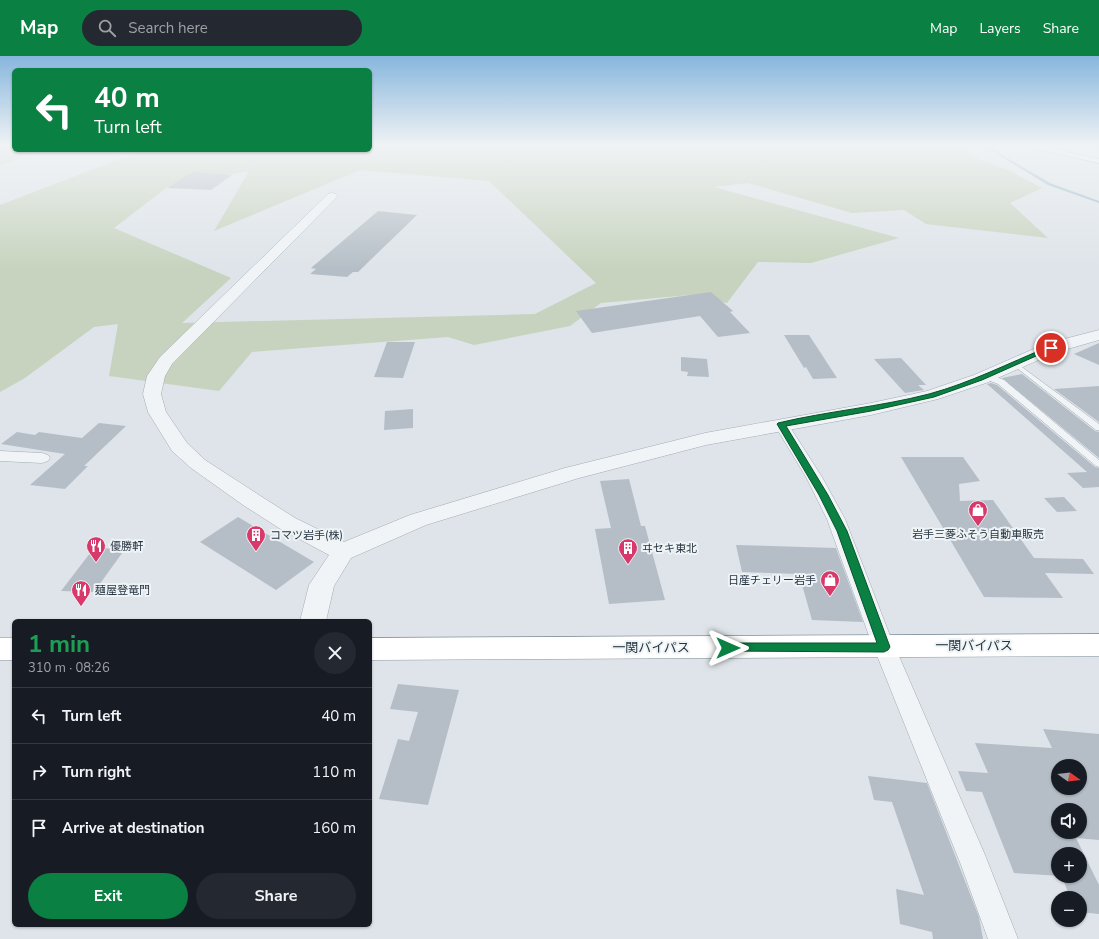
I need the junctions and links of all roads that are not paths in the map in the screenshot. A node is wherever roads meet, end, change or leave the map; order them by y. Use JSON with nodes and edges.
{"nodes":[{"id":1,"x":332,"y":196,"type":"dead end"},
{"id":2,"x":1099,"y":336,"type":"edge"},
{"id":3,"x":1015,"y":364,"type":"junction"},
{"id":4,"x":991,"y":378,"type":"dead end"},
{"id":5,"x":781,"y":424,"type":"junction"},
{"id":6,"x":1099,"y":428,"type":"edge"},
{"id":7,"x":0,"y":456,"type":"edge"},
{"id":8,"x":42,"y":458,"type":"dead end"},
{"id":9,"x":1099,"y":464,"type":"edge"},
{"id":10,"x":343,"y":552,"type":"junction"},
{"id":11,"x":314,"y":619,"type":"edge"},
{"id":12,"x":1099,"y":645,"type":"edge"},
{"id":13,"x":884,"y":647,"type":"junction"},
{"id":14,"x":0,"y":649,"type":"edge"},
{"id":15,"x":12,"y":649,"type":"edge"},
{"id":16,"x":372,"y":649,"type":"edge"},
{"id":17,"x":1003,"y":939,"type":"edge"}],
"edges":[{"from":1,"to":10,"type":"street"},
{"from":2,"to":3,"type":"street"},
{"from":3,"to":5,"type":"street"},
{"from":3,"to":6,"type":"lane"},
{"from":4,"to":9,"type":"lane"},
{"from":5,"to":10,"type":"street"},
{"from":5,"to":13,"type":"street"},
{"from":7,"to":8,"type":"street"},
{"from":10,"to":11,"type":"street"},
{"from":12,"to":13,"type":"highway","name":"一関バイパス"},
{"from":13,"to":16,"type":"highway","name":"一関バイパス"},
{"from":13,"to":17,"type":"street"},
{"from":14,"to":15,"type":"highway"}]}
